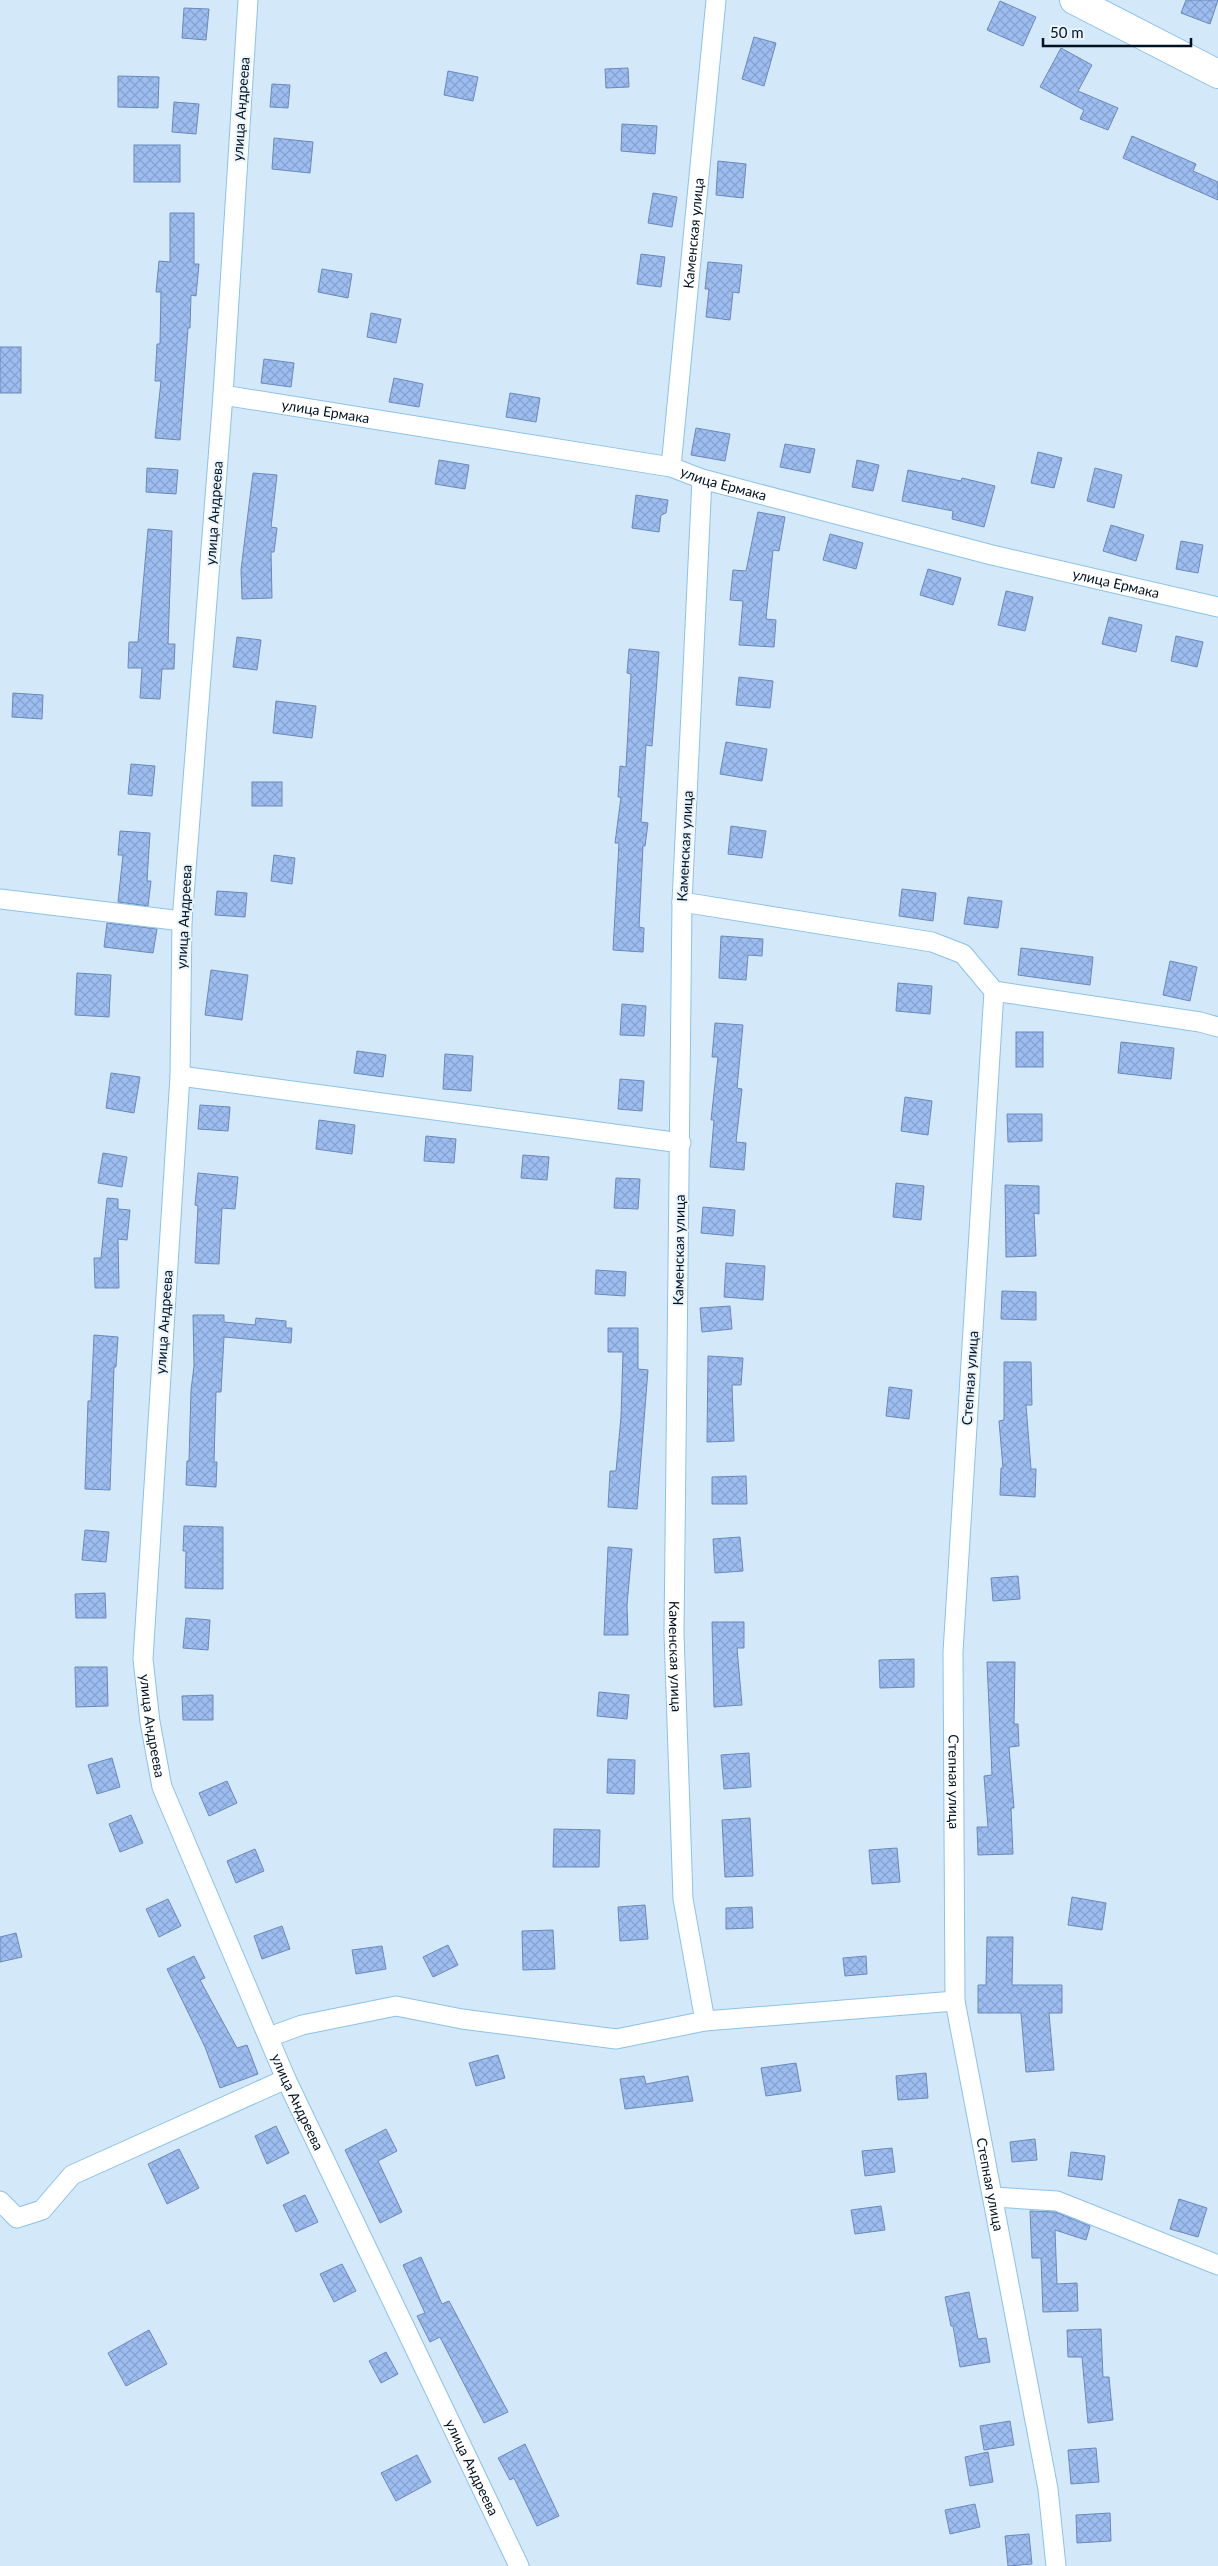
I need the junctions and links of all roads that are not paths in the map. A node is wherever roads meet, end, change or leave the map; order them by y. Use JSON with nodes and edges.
{"nodes":[{"id":1,"x":248,"y":0,"type":"edge"},
{"id":2,"x":716,"y":0,"type":"edge"},
{"id":3,"x":1074,"y":0,"type":"edge"},
{"id":4,"x":1218,"y":74,"type":"edge"},
{"id":5,"x":223,"y":395,"type":"junction"},
{"id":6,"x":671,"y":467,"type":"junction"},
{"id":7,"x":702,"y":479,"type":"junction"},
{"id":8,"x":1218,"y":607,"type":"edge"},
{"id":9,"x":0,"y":899,"type":"edge"},
{"id":10,"x":682,"y":902,"type":"junction"},
{"id":11,"x":182,"y":921,"type":"junction"},
{"id":12,"x":994,"y":991,"type":"junction"},
{"id":13,"x":1218,"y":1027,"type":"edge"},
{"id":14,"x":180,"y":1076,"type":"junction"},
{"id":15,"x":680,"y":1143,"type":"junction"},
{"id":16,"x":954,"y":2001,"type":"junction"},
{"id":17,"x":705,"y":2021,"type":"junction"},
{"id":18,"x":269,"y":2037,"type":"junction"},
{"id":19,"x":286,"y":2079,"type":"junction"},
{"id":20,"x":993,"y":2197,"type":"junction"},
{"id":21,"x":0,"y":2200,"type":"edge"},
{"id":22,"x":1218,"y":2265,"type":"edge"},
{"id":23,"x":519,"y":2566,"type":"edge"},
{"id":24,"x":1056,"y":2566,"type":"edge"}],
"edges":[{"from":1,"to":5,"type":"street","name":"улица Андреева"},
{"from":2,"to":6,"type":"street","name":"Каменская улица"},
{"from":3,"to":4,"type":"main road"},
{"from":5,"to":6,"type":"street","name":"улица Ермака"},
{"from":5,"to":11,"type":"street","name":"улица Андреева"},
{"from":6,"to":7,"type":"street","name":"улица Ермака"},
{"from":7,"to":8,"type":"street","name":"улица Ермака"},
{"from":7,"to":10,"type":"street","name":"Каменская улица"},
{"from":9,"to":11,"type":"street"},
{"from":10,"to":12,"type":"street"},
{"from":10,"to":15,"type":"street","name":"Каменская улица"},
{"from":11,"to":14,"type":"street","name":"улица Андреева"},
{"from":12,"to":13,"type":"street"},
{"from":12,"to":16,"type":"street","name":"Степная улица"},
{"from":14,"to":15,"type":"street"},
{"from":14,"to":18,"type":"street","name":"улица Андреева"},
{"from":15,"to":17,"type":"street","name":"Каменская улица"},
{"from":16,"to":17,"type":"street"},
{"from":16,"to":20,"type":"street","name":"Степная улица"},
{"from":17,"to":18,"type":"street"},
{"from":18,"to":19,"type":"street","name":"улица Андреева"},
{"from":19,"to":21,"type":"street"},
{"from":19,"to":23,"type":"street","name":"улица Андреева"},
{"from":20,"to":22,"type":"street"},
{"from":20,"to":24,"type":"street","name":"Степная улица"}]}
